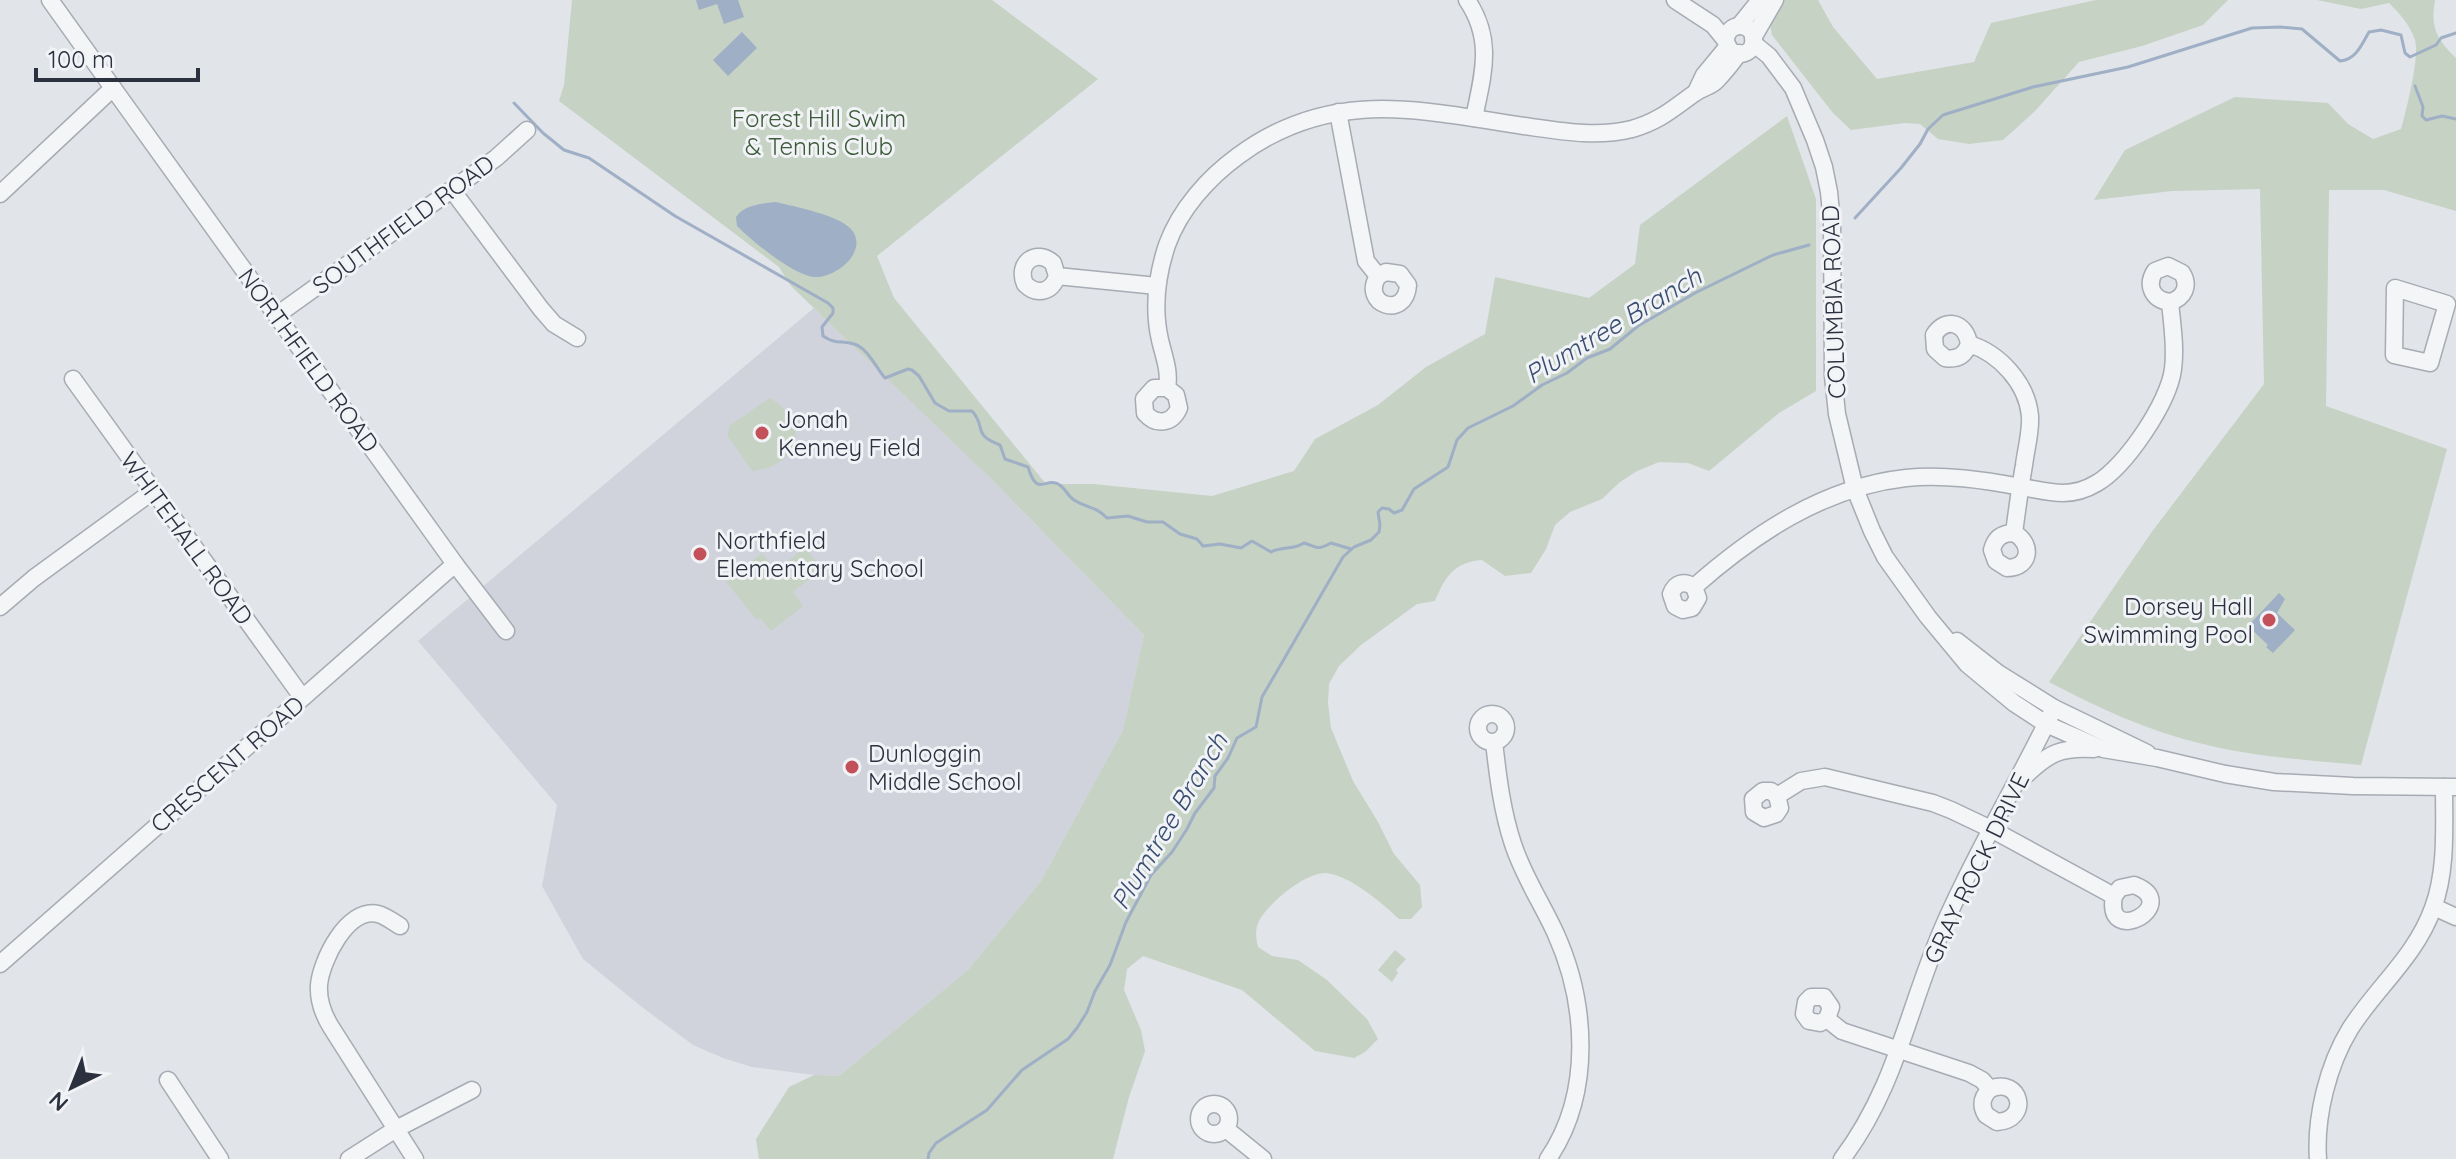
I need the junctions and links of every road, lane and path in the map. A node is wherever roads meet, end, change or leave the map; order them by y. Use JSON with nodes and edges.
{"nodes":[{"id":1,"x":50,"y":0,"type":"edge"},
{"id":2,"x":1467,"y":0,"type":"edge"},
{"id":3,"x":1675,"y":0,"type":"edge"},
{"id":4,"x":1690,"y":0,"type":"edge"},
{"id":5,"x":1760,"y":0,"type":"edge"},
{"id":6,"x":1775,"y":0,"type":"edge"},
{"id":7,"x":1738,"y":26,"type":"junction"},
{"id":8,"x":1741,"y":46,"type":"junction"},
{"id":9,"x":113,"y":88,"type":"junction"},
{"id":10,"x":1338,"y":112,"type":"junction"},
{"id":11,"x":1474,"y":118,"type":"junction"},
{"id":12,"x":527,"y":130,"type":"dead end"},
{"id":13,"x":452,"y":190,"type":"junction"},
{"id":14,"x":0,"y":194,"type":"edge"},
{"id":15,"x":1057,"y":276,"type":"dead end"},
{"id":16,"x":1378,"y":276,"type":"dead end"},
{"id":17,"x":1157,"y":286,"type":"junction"},
{"id":18,"x":2170,"y":302,"type":"dead end"},
{"id":19,"x":2452,"y":304,"type":"edge"},
{"id":20,"x":277,"y":315,"type":"junction"},
{"id":21,"x":577,"y":338,"type":"dead end"},
{"id":22,"x":1969,"y":344,"type":"dead end"},
{"id":23,"x":73,"y":379,"type":"dead end"},
{"id":24,"x":1167,"y":388,"type":"dead end"},
{"id":25,"x":2020,"y":486,"type":"junction"},
{"id":26,"x":1855,"y":489,"type":"junction"},
{"id":27,"x":153,"y":491,"type":"junction"},
{"id":28,"x":2014,"y":533,"type":"dead end"},
{"id":29,"x":455,"y":564,"type":"junction"},
{"id":30,"x":1694,"y":587,"type":"dead end"},
{"id":31,"x":0,"y":607,"type":"edge"},
{"id":32,"x":1928,"y":617,"type":"junction"},
{"id":33,"x":506,"y":631,"type":"dead end"},
{"id":34,"x":302,"y":697,"type":"junction"},
{"id":35,"x":2054,"y":708,"type":"junction"},
{"id":36,"x":2046,"y":724,"type":"junction"},
{"id":37,"x":1494,"y":742,"type":"dead end"},
{"id":38,"x":2103,"y":749,"type":"junction"},
{"id":39,"x":2157,"y":758,"type":"junction"},
{"id":40,"x":2016,"y":785,"type":"junction"},
{"id":41,"x":2450,"y":787,"type":"edge"},
{"id":42,"x":1777,"y":796,"type":"dead end"},
{"id":43,"x":1991,"y":829,"type":"junction"},
{"id":44,"x":2114,"y":896,"type":"dead end"},
{"id":45,"x":2434,"y":907,"type":"junction"},
{"id":46,"x":2456,"y":917,"type":"edge"},
{"id":47,"x":400,"y":926,"type":"dead end"},
{"id":48,"x":0,"y":964,"type":"edge"},
{"id":49,"x":1827,"y":1019,"type":"dead end"},
{"id":50,"x":1900,"y":1049,"type":"junction"},
{"id":51,"x":168,"y":1080,"type":"dead end"},
{"id":52,"x":1990,"y":1089,"type":"dead end"},
{"id":53,"x":472,"y":1090,"type":"dead end"},
{"id":54,"x":396,"y":1129,"type":"junction"},
{"id":55,"x":1226,"y":1129,"type":"dead end"},
{"id":56,"x":220,"y":1159,"type":"edge"},
{"id":57,"x":349,"y":1159,"type":"edge"},
{"id":58,"x":415,"y":1159,"type":"edge"},
{"id":59,"x":1263,"y":1159,"type":"edge"},
{"id":60,"x":1548,"y":1159,"type":"edge"},
{"id":61,"x":1842,"y":1159,"type":"edge"},
{"id":62,"x":2318,"y":1159,"type":"edge"}],
"edges":[{"from":1,"to":9,"type":"street"},
{"from":2,"to":11,"type":"street"},
{"from":3,"to":8,"type":"street","name":"COLUMBIA ROAD"},
{"from":4,"to":7,"type":"street"},
{"from":5,"to":7,"type":"street"},
{"from":6,"to":8,"type":"street"},
{"from":7,"to":8,"type":"street"},
{"from":8,"to":11,"type":"street"},
{"from":8,"to":26,"type":"street","name":"COLUMBIA ROAD"},
{"from":9,"to":14,"type":"street"},
{"from":9,"to":20,"type":"street","name":"NORTHFIELD ROAD"},
{"from":10,"to":11,"type":"street"},
{"from":10,"to":16,"type":"street"},
{"from":10,"to":17,"type":"street"},
{"from":12,"to":13,"type":"street","name":"SOUTHFIELD ROAD"},
{"from":13,"to":20,"type":"street","name":"SOUTHFIELD ROAD"},
{"from":13,"to":21,"type":"street"},
{"from":15,"to":17,"type":"street"},
{"from":17,"to":24,"type":"street"},
{"from":18,"to":25,"type":"street"},
{"from":19,"to":19,"type":"street"},
{"from":20,"to":29,"type":"street","name":"NORTHFIELD ROAD"},
{"from":22,"to":25,"type":"street"},
{"from":23,"to":27,"type":"street","name":"WHITEHALL ROAD"},
{"from":25,"to":26,"type":"street"},
{"from":25,"to":28,"type":"street"},
{"from":26,"to":30,"type":"street"},
{"from":26,"to":32,"type":"street","name":"COLUMBIA ROAD"},
{"from":27,"to":31,"type":"street"},
{"from":27,"to":34,"type":"street","name":"WHITEHALL ROAD"},
{"from":29,"to":33,"type":"street","name":"NORTHFIELD ROAD"},
{"from":29,"to":34,"type":"street","name":"CRESCENT ROAD"},
{"from":32,"to":35,"type":"street","name":"COLUMBIA ROAD"},
{"from":32,"to":36,"type":"street","name":"COLUMBIA ROAD"},
{"from":34,"to":48,"type":"street","name":"CRESCENT ROAD"},
{"from":35,"to":36,"type":"street","name":"GRAY ROCK DRIVE"},
{"from":35,"to":39,"type":"street","name":"COLUMBIA ROAD"},
{"from":36,"to":38,"type":"street","name":"COLUMBIA ROAD"},
{"from":36,"to":40,"type":"street","name":"GRAY ROCK DRIVE"},
{"from":37,"to":60,"type":"street"},
{"from":38,"to":39,"type":"street","name":"COLUMBIA ROAD"},
{"from":38,"to":40,"type":"street"},
{"from":39,"to":41,"type":"street","name":"COLUMBIA ROAD"},
{"from":40,"to":43,"type":"street","name":"GRAY ROCK DRIVE"},
{"from":41,"to":45,"type":"street"},
{"from":42,"to":43,"type":"street"},
{"from":43,"to":44,"type":"street"},
{"from":43,"to":50,"type":"street","name":"GRAY ROCK DRIVE"},
{"from":45,"to":46,"type":"street"},
{"from":45,"to":62,"type":"street"},
{"from":47,"to":54,"type":"street"},
{"from":49,"to":50,"type":"street"},
{"from":50,"to":52,"type":"street"},
{"from":50,"to":61,"type":"street","name":"GRAY ROCK DRIVE"},
{"from":51,"to":56,"type":"street"},
{"from":53,"to":54,"type":"street"},
{"from":54,"to":57,"type":"street"},
{"from":54,"to":58,"type":"street"},
{"from":55,"to":59,"type":"street"}]}
